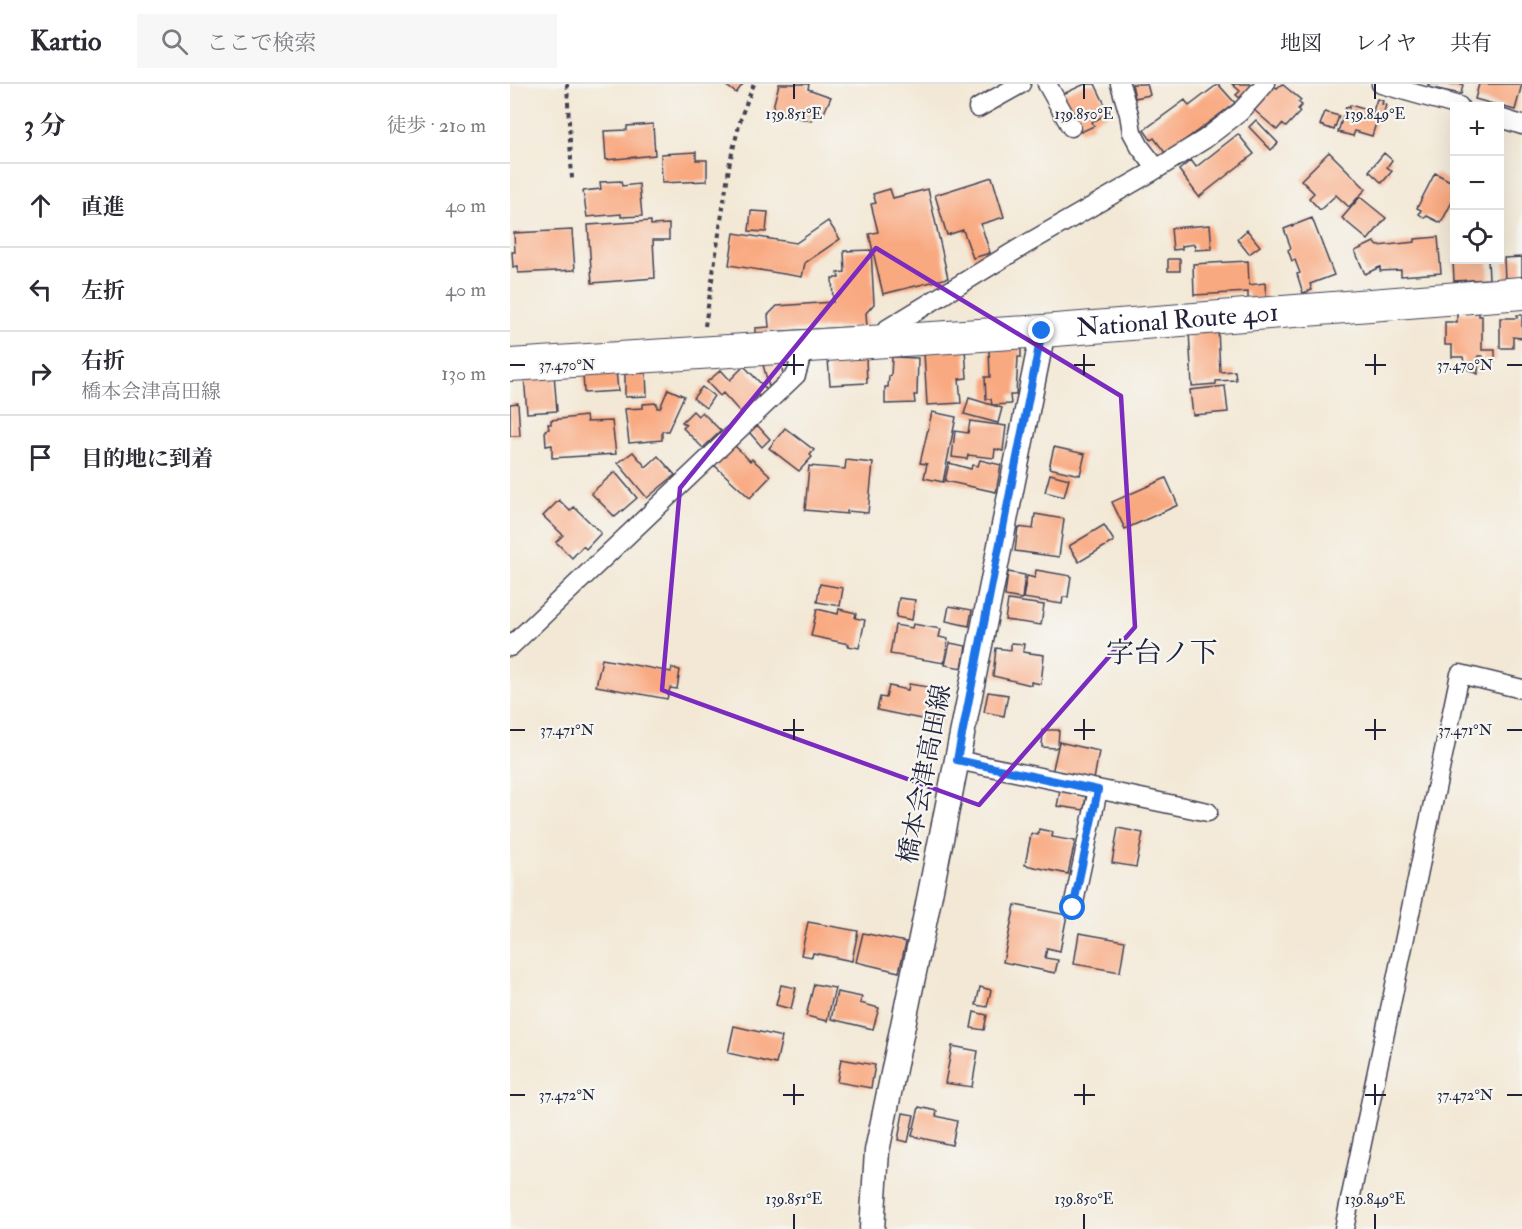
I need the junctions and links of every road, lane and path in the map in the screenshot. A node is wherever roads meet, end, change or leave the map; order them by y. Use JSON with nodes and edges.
{"nodes":[{"id":1,"x":567,"y":84,"type":"edge"},
{"id":2,"x":754,"y":84,"type":"edge"},
{"id":3,"x":1021,"y":84,"type":"edge"},
{"id":4,"x":1047,"y":84,"type":"edge"},
{"id":5,"x":1120,"y":84,"type":"edge"},
{"id":6,"x":1265,"y":84,"type":"edge"},
{"id":7,"x":1382,"y":84,"type":"edge"},
{"id":8,"x":1450,"y":103,"type":"edge"},
{"id":9,"x":978,"y":108,"type":"dead end"},
{"id":10,"x":1504,"y":119,"type":"edge"},
{"id":11,"x":1522,"y":124,"type":"edge"},
{"id":12,"x":1071,"y":127,"type":"dead end"},
{"id":13,"x":1157,"y":169,"type":"junction"},
{"id":14,"x":572,"y":179,"type":"dead end"},
{"id":15,"x":1522,"y":293,"type":"edge"},
{"id":16,"x":1042,"y":331,"type":"junction"},
{"id":17,"x":882,"y":340,"type":"junction"},
{"id":18,"x":804,"y":347,"type":"junction"},
{"id":19,"x":700,"y":354,"type":"junction"},
{"id":20,"x":510,"y":366,"type":"edge"},
{"id":21,"x":510,"y":647,"type":"edge"},
{"id":22,"x":1522,"y":688,"type":"edge"},
{"id":23,"x":957,"y":760,"type":"junction"},
{"id":24,"x":1098,"y":790,"type":"junction"},
{"id":25,"x":1208,"y":812,"type":"dead end"},
{"id":26,"x":1073,"y":908,"type":"dead end"},
{"id":27,"x":872,"y":1229,"type":"edge"},
{"id":28,"x":1344,"y":1229,"type":"edge"}],
"edges":[{"from":1,"to":14,"type":"path"},
{"from":2,"to":19,"type":"path"},
{"from":3,"to":9,"type":"street"},
{"from":4,"to":12,"type":"street"},
{"from":5,"to":13,"type":"street"},
{"from":6,"to":13,"type":"street"},
{"from":7,"to":8,"type":"street"},
{"from":10,"to":11,"type":"street"},
{"from":13,"to":17,"type":"street"},
{"from":15,"to":16,"type":"highway","name":"National Route 401"},
{"from":16,"to":17,"type":"highway","name":"National Route 401"},
{"from":16,"to":23,"type":"main road","name":"橋本会津高田線"},
{"from":17,"to":18,"type":"highway","name":"National Route 401"},
{"from":18,"to":19,"type":"highway","name":"National Route 401"},
{"from":18,"to":21,"type":"street"},
{"from":19,"to":20,"type":"highway","name":"National Route 401"},
{"from":22,"to":28,"type":"street"},
{"from":23,"to":24,"type":"street"},
{"from":23,"to":27,"type":"main road","name":"橋本会津高田線"},
{"from":24,"to":25,"type":"street"},
{"from":24,"to":26,"type":"street"}]}
